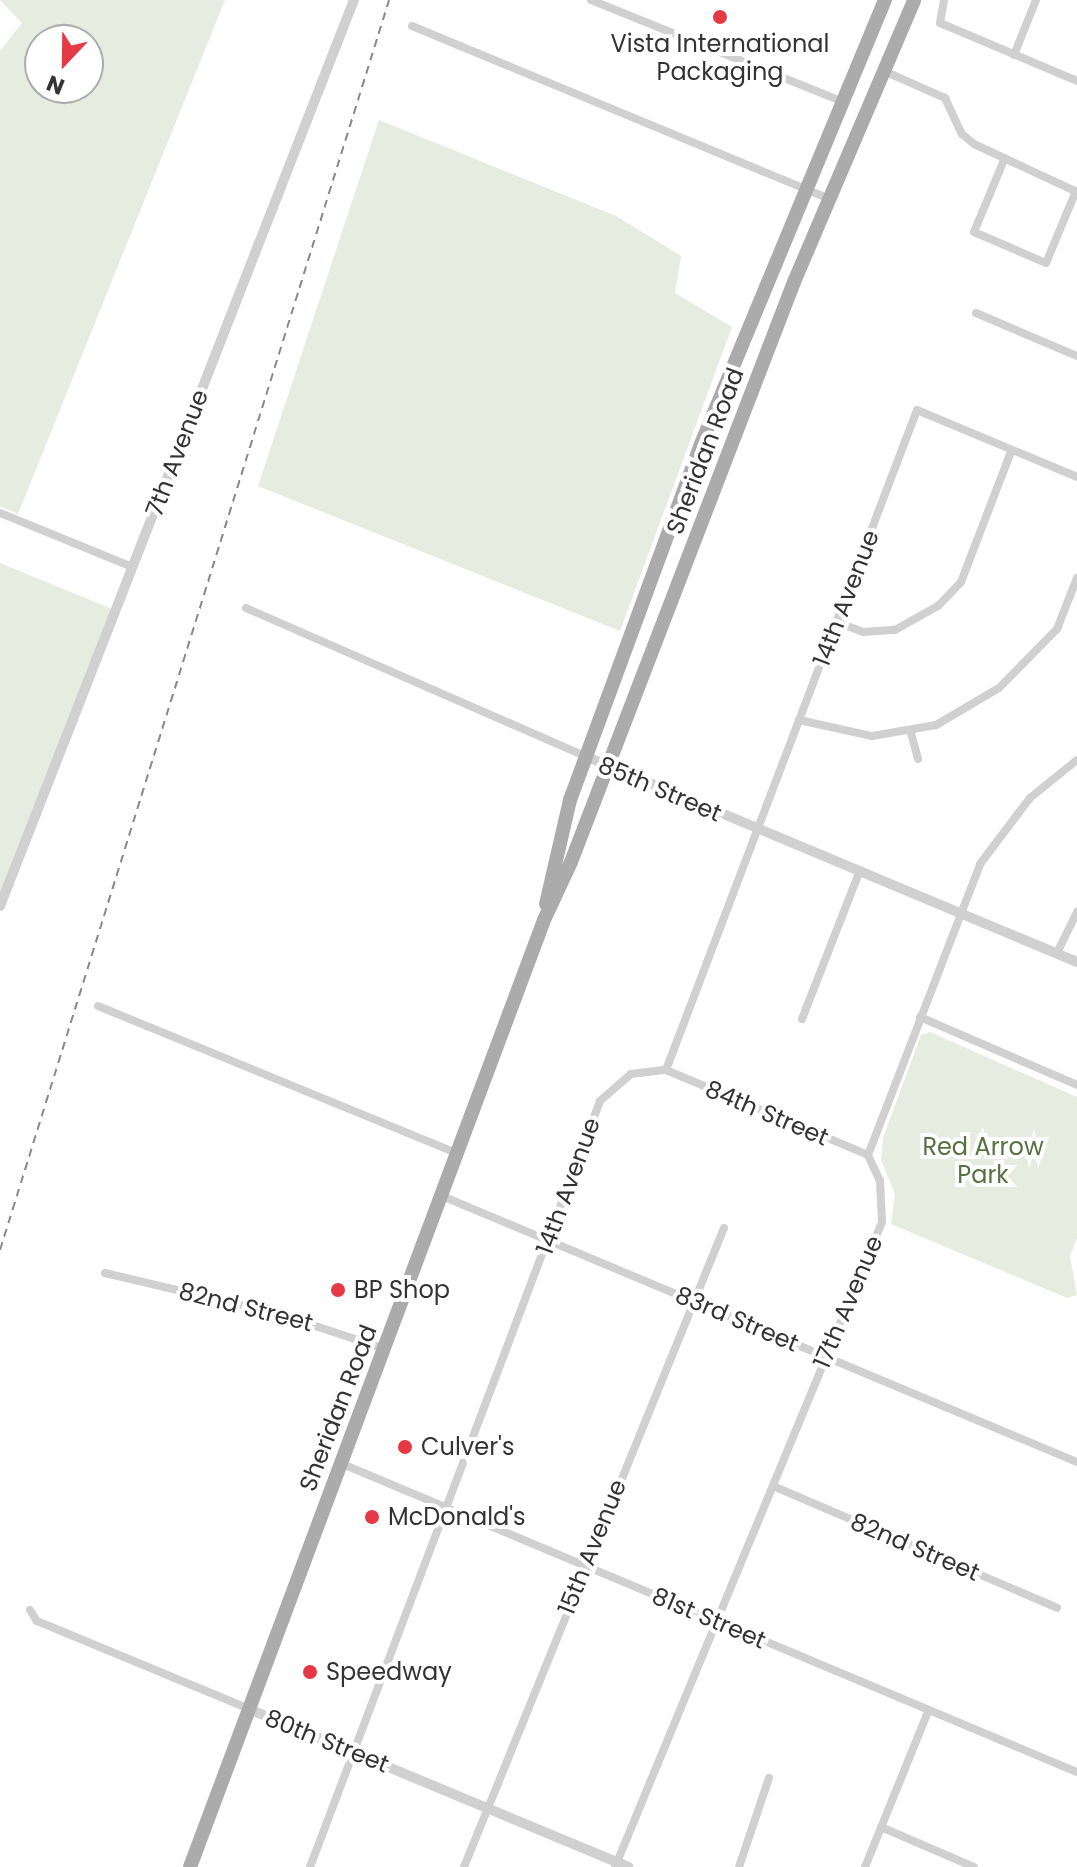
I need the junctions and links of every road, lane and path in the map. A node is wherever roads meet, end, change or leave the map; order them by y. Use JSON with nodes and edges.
{"nodes":[{"id":1,"x":354,"y":0,"type":"edge"},
{"id":2,"x":591,"y":0,"type":"edge"},
{"id":3,"x":885,"y":0,"type":"edge"},
{"id":4,"x":914,"y":0,"type":"edge"},
{"id":5,"x":944,"y":0,"type":"edge"},
{"id":6,"x":1036,"y":0,"type":"edge"},
{"id":7,"x":412,"y":26,"type":"dead end"},
{"id":8,"x":1014,"y":55,"type":"junction"},
{"id":9,"x":884,"y":71,"type":"junction"},
{"id":10,"x":1077,"y":81,"type":"edge"},
{"id":11,"x":841,"y":101,"type":"junction"},
{"id":12,"x":1004,"y":160,"type":"junction"},
{"id":13,"x":805,"y":188,"type":"junction"},
{"id":14,"x":1076,"y":192,"type":"edge"},
{"id":15,"x":830,"y":199,"type":"junction"},
{"id":16,"x":976,"y":313,"type":"dead end"},
{"id":17,"x":1077,"y":356,"type":"edge"},
{"id":18,"x":1011,"y":452,"type":"junction"},
{"id":19,"x":1077,"y":477,"type":"edge"},
{"id":20,"x":0,"y":513,"type":"edge"},
{"id":21,"x":132,"y":567,"type":"junction"},
{"id":22,"x":1077,"y":578,"type":"edge"},
{"id":23,"x":246,"y":608,"type":"dead end"},
{"id":24,"x":837,"y":622,"type":"junction"},
{"id":25,"x":799,"y":720,"type":"junction"},
{"id":26,"x":911,"y":733,"type":"junction"},
{"id":27,"x":585,"y":756,"type":"junction"},
{"id":28,"x":918,"y":759,"type":"dead end"},
{"id":29,"x":1077,"y":760,"type":"edge"},
{"id":30,"x":606,"y":766,"type":"junction"},
{"id":31,"x":757,"y":830,"type":"junction"},
{"id":32,"x":859,"y":873,"type":"junction"},
{"id":33,"x":0,"y":906,"type":"edge"},
{"id":34,"x":1077,"y":912,"type":"edge"},
{"id":35,"x":960,"y":915,"type":"junction"},
{"id":36,"x":544,"y":920,"type":"junction"},
{"id":37,"x":1057,"y":953,"type":"junction"},
{"id":38,"x":1077,"y":962,"type":"edge"},
{"id":39,"x":98,"y":1006,"type":"dead end"},
{"id":40,"x":920,"y":1017,"type":"junction"},
{"id":41,"x":802,"y":1019,"type":"dead end"},
{"id":42,"x":666,"y":1070,"type":"junction"},
{"id":43,"x":1077,"y":1085,"type":"edge"},
{"id":44,"x":458,"y":1154,"type":"junction"},
{"id":45,"x":868,"y":1155,"type":"junction"},
{"id":46,"x":442,"y":1196,"type":"junction"},
{"id":47,"x":724,"y":1228,"type":"dead end"},
{"id":48,"x":548,"y":1240,"type":"junction"},
{"id":49,"x":105,"y":1273,"type":"dead end"},
{"id":50,"x":694,"y":1301,"type":"junction"},
{"id":51,"x":385,"y":1349,"type":"junction"},
{"id":52,"x":825,"y":1356,"type":"junction"},
{"id":53,"x":1077,"y":1462,"type":"edge"},
{"id":54,"x":340,"y":1463,"type":"junction"},
{"id":55,"x":773,"y":1486,"type":"junction"},
{"id":56,"x":448,"y":1508,"type":"junction"},
{"id":57,"x":584,"y":1565,"type":"junction"},
{"id":58,"x":1057,"y":1608,"type":"dead end"},
{"id":59,"x":30,"y":1610,"type":"dead end"},
{"id":60,"x":714,"y":1620,"type":"junction"},
{"id":61,"x":249,"y":1709,"type":"junction"},
{"id":62,"x":928,"y":1712,"type":"junction"},
{"id":63,"x":353,"y":1751,"type":"junction"},
{"id":64,"x":1077,"y":1772,"type":"edge"},
{"id":65,"x":769,"y":1778,"type":"dead end"},
{"id":66,"x":486,"y":1808,"type":"junction"},
{"id":67,"x":881,"y":1827,"type":"junction"},
{"id":68,"x":616,"y":1865,"type":"edge"},
{"id":69,"x":190,"y":1867,"type":"edge"},
{"id":70,"x":310,"y":1867,"type":"edge"},
{"id":71,"x":464,"y":1867,"type":"edge"},
{"id":72,"x":628,"y":1867,"type":"edge"},
{"id":73,"x":739,"y":1867,"type":"edge"},
{"id":74,"x":865,"y":1867,"type":"edge"},
{"id":75,"x":974,"y":1867,"type":"edge"}],
"edges":[{"from":1,"to":21,"type":"street","name":"7th Avenue"},
{"from":2,"to":11,"type":"street"},
{"from":3,"to":11,"type":"main road","name":"Sheridan Road"},
{"from":4,"to":9,"type":"main road","name":"Sheridan Road"},
{"from":5,"to":8,"type":"street"},
{"from":6,"to":8,"type":"street"},
{"from":7,"to":13,"type":"street"},
{"from":8,"to":10,"type":"street"},
{"from":9,"to":12,"type":"street"},
{"from":9,"to":15,"type":"main road","name":"Sheridan Road"},
{"from":11,"to":13,"type":"main road","name":"Sheridan Road"},
{"from":12,"to":14,"type":"street"},
{"from":12,"to":14,"type":"street"},
{"from":13,"to":15,"type":"street"},
{"from":13,"to":27,"type":"main road","name":"Sheridan Road"},
{"from":15,"to":30,"type":"main road","name":"Sheridan Road"},
{"from":16,"to":17,"type":"street"},
{"from":18,"to":19,"type":"street"},
{"from":18,"to":24,"type":"street"},
{"from":18,"to":24,"type":"street","name":"14th Avenue"},
{"from":20,"to":21,"type":"street"},
{"from":21,"to":33,"type":"street","name":"7th Avenue"},
{"from":22,"to":26,"type":"street"},
{"from":23,"to":27,"type":"street","name":"85th Street"},
{"from":24,"to":25,"type":"street","name":"14th Avenue"},
{"from":25,"to":26,"type":"street"},
{"from":25,"to":31,"type":"street","name":"14th Avenue"},
{"from":26,"to":28,"type":"street"},
{"from":27,"to":30,"type":"street","name":"85th Street"},
{"from":27,"to":36,"type":"main road","name":"Sheridan Road"},
{"from":29,"to":35,"type":"street"},
{"from":30,"to":31,"type":"street","name":"85th Street"},
{"from":30,"to":36,"type":"main road","name":"Sheridan Road"},
{"from":31,"to":32,"type":"street","name":"85th Street"},
{"from":31,"to":42,"type":"street","name":"14th Avenue"},
{"from":32,"to":35,"type":"street","name":"85th Street"},
{"from":32,"to":41,"type":"street"},
{"from":34,"to":37,"type":"street"},
{"from":35,"to":37,"type":"street","name":"85th Street"},
{"from":35,"to":40,"type":"street"},
{"from":36,"to":44,"type":"main road","name":"Sheridan Road"},
{"from":37,"to":38,"type":"street","name":"85th Street"},
{"from":39,"to":44,"type":"street"},
{"from":40,"to":43,"type":"street"},
{"from":40,"to":45,"type":"street"},
{"from":42,"to":45,"type":"street","name":"84th Street"},
{"from":42,"to":48,"type":"street","name":"14th Avenue"},
{"from":44,"to":46,"type":"main road","name":"Sheridan Road"},
{"from":45,"to":52,"type":"street","name":"17th Avenue"},
{"from":46,"to":48,"type":"street","name":"83rd Street"},
{"from":46,"to":51,"type":"main road","name":"Sheridan Road"},
{"from":47,"to":50,"type":"street","name":"15th Avenue"},
{"from":48,"to":50,"type":"street","name":"83rd Street"},
{"from":48,"to":56,"type":"street","name":"14th Avenue"},
{"from":49,"to":51,"type":"street","name":"82nd Street"},
{"from":50,"to":52,"type":"street","name":"83rd Street"},
{"from":50,"to":57,"type":"street","name":"15th Avenue"},
{"from":51,"to":54,"type":"main road","name":"Sheridan Road"},
{"from":52,"to":53,"type":"street","name":"83rd Street"},
{"from":52,"to":55,"type":"street","name":"17th Avenue"},
{"from":54,"to":56,"type":"street","name":"81st Street"},
{"from":54,"to":61,"type":"main road","name":"Sheridan Road"},
{"from":55,"to":58,"type":"street","name":"82nd Street"},
{"from":55,"to":60,"type":"street","name":"17th Avenue"},
{"from":56,"to":57,"type":"street","name":"81st Street"},
{"from":56,"to":63,"type":"street","name":"14th Avenue"},
{"from":57,"to":60,"type":"street","name":"81st Street"},
{"from":57,"to":66,"type":"street","name":"15th Avenue"},
{"from":59,"to":61,"type":"street","name":"80th Street"},
{"from":60,"to":62,"type":"street","name":"81st Street"},
{"from":60,"to":68,"type":"street","name":"17th Avenue"},
{"from":61,"to":63,"type":"street","name":"80th Street"},
{"from":61,"to":69,"type":"main road","name":"Sheridan Road"},
{"from":62,"to":64,"type":"street","name":"81st Street"},
{"from":62,"to":67,"type":"street"},
{"from":63,"to":66,"type":"street","name":"80th Street"},
{"from":63,"to":70,"type":"street","name":"14th Avenue"},
{"from":65,"to":73,"type":"street"},
{"from":66,"to":68,"type":"street","name":"80th Street"},
{"from":66,"to":71,"type":"street","name":"15th Avenue"},
{"from":67,"to":74,"type":"street"},
{"from":67,"to":75,"type":"street"},
{"from":68,"to":72,"type":"street","name":"80th Street"}]}
